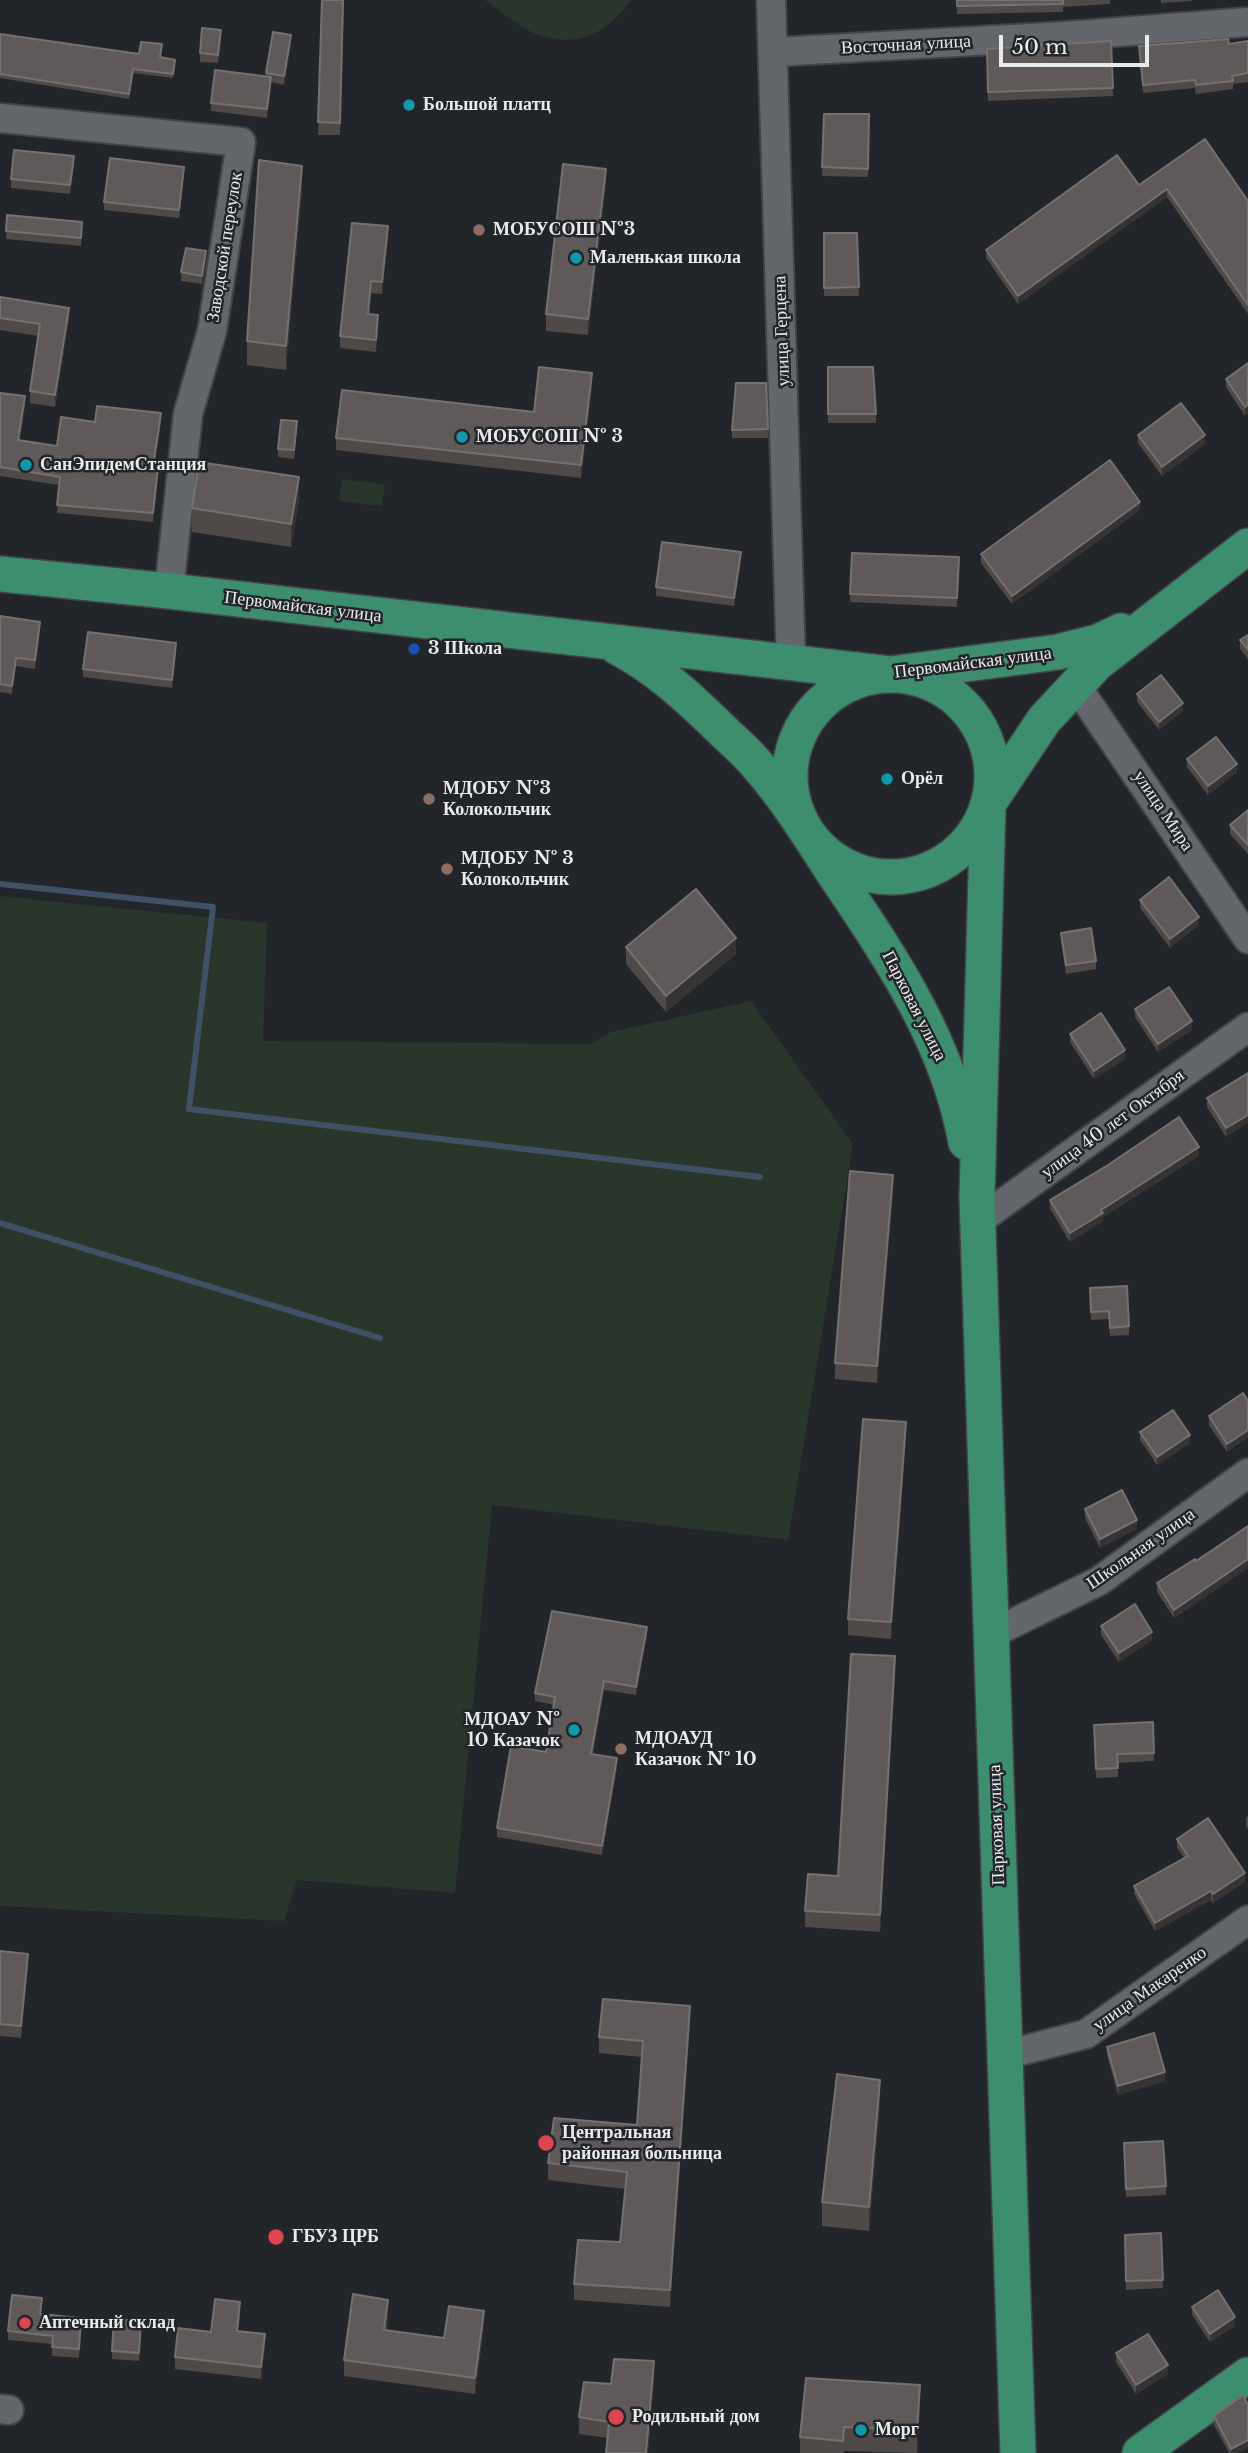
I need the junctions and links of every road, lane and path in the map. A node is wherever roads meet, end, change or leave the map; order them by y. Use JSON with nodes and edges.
{"nodes":[{"id":1,"x":771,"y":0,"type":"edge"},
{"id":2,"x":1248,"y":22,"type":"edge"},
{"id":3,"x":774,"y":52,"type":"junction"},
{"id":4,"x":0,"y":118,"type":"edge"},
{"id":5,"x":1248,"y":546,"type":"edge"},
{"id":6,"x":0,"y":574,"type":"edge"},
{"id":7,"x":169,"y":591,"type":"junction"},
{"id":8,"x":1165,"y":609,"type":"junction"},
{"id":9,"x":606,"y":642,"type":"junction"},
{"id":10,"x":791,"y":662,"type":"junction"},
{"id":11,"x":890,"y":674,"type":"junction"},
{"id":12,"x":1075,"y":684,"type":"junction"},
{"id":13,"x":988,"y":804,"type":"junction"},
{"id":14,"x":807,"y":833,"type":"junction"},
{"id":15,"x":1248,"y":939,"type":"edge"},
{"id":16,"x":1248,"y":1027,"type":"edge"},
{"id":17,"x":977,"y":1209,"type":"junction"},
{"id":18,"x":1248,"y":1473,"type":"edge"},
{"id":19,"x":991,"y":1634,"type":"junction"},
{"id":20,"x":1248,"y":1920,"type":"edge"},
{"id":21,"x":1005,"y":2055,"type":"junction"},
{"id":22,"x":1248,"y":2375,"type":"edge"},
{"id":23,"x":1018,"y":2453,"type":"edge"},
{"id":24,"x":1140,"y":2453,"type":"edge"}],
"edges":[{"from":1,"to":3,"type":"street","name":"улица Герцена"},
{"from":2,"to":3,"type":"street","name":"Восточная улица"},
{"from":3,"to":10,"type":"street","name":"улица Герцена"},
{"from":4,"to":7,"type":"street","name":"Заводской переулок"},
{"from":5,"to":8,"type":"main road","name":"Первомайская улица"},
{"from":6,"to":7,"type":"main road","name":"Первомайская улица"},
{"from":7,"to":9,"type":"main road","name":"Первомайская улица"},
{"from":8,"to":11,"type":"main road","name":"Первомайская улица"},
{"from":8,"to":12,"type":"main road","name":"Первомайская улица"},
{"from":9,"to":10,"type":"main road","name":"Первомайская улица"},
{"from":9,"to":14,"type":"main road","name":"Первомайская улица"},
{"from":10,"to":11,"type":"main road","name":"Первомайская улица"},
{"from":11,"to":13,"type":"main road"},
{"from":11,"to":14,"type":"main road"},
{"from":12,"to":13,"type":"main road","name":"Первомайская улица"},
{"from":12,"to":15,"type":"street","name":"улица Мира"},
{"from":13,"to":14,"type":"main road"},
{"from":13,"to":17,"type":"main road","name":"Парковая улица"},
{"from":14,"to":17,"type":"main road","name":"Парковая улица"},
{"from":16,"to":17,"type":"street","name":"улица 40 лет Октября"},
{"from":17,"to":19,"type":"main road","name":"Парковая улица"},
{"from":18,"to":19,"type":"street","name":"Школьная улица"},
{"from":19,"to":21,"type":"main road","name":"Парковая улица"},
{"from":20,"to":21,"type":"street","name":"улица Макаренко"},
{"from":21,"to":23,"type":"main road","name":"Парковая улица"},
{"from":22,"to":24,"type":"main road"}]}
